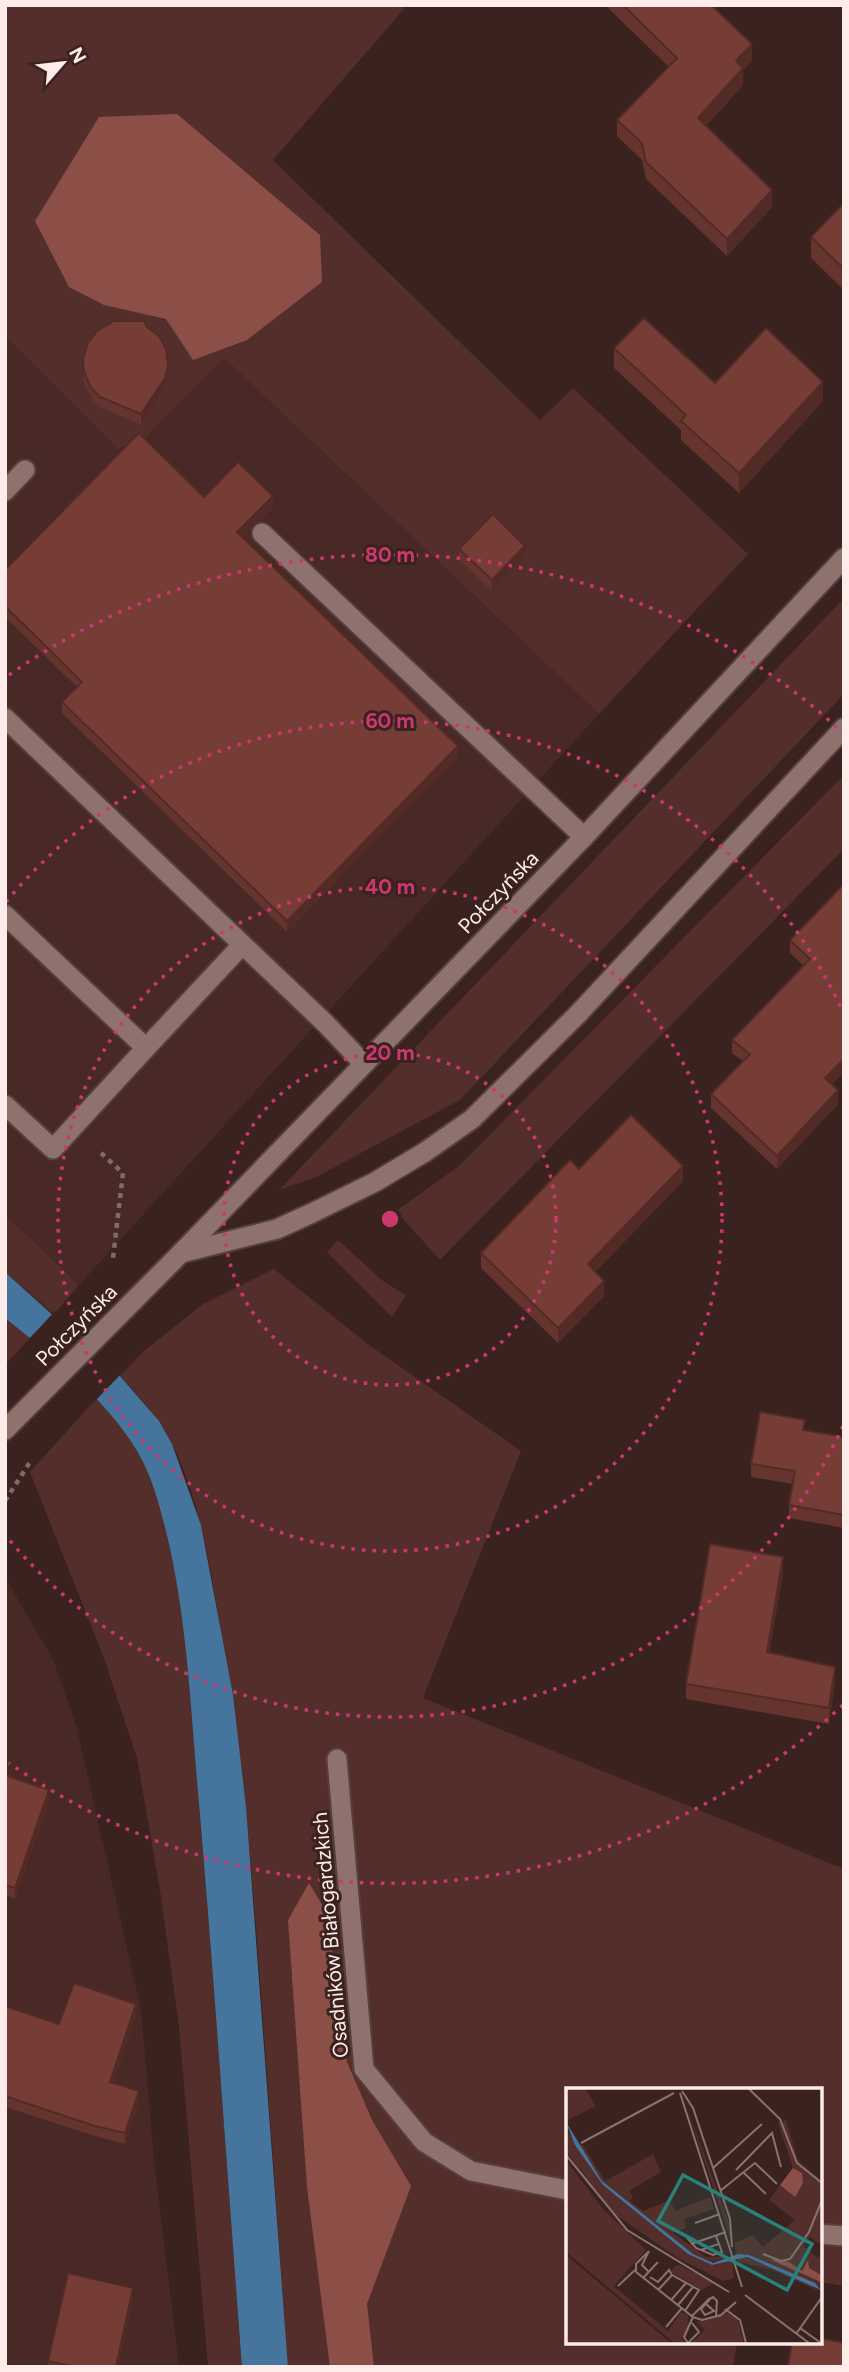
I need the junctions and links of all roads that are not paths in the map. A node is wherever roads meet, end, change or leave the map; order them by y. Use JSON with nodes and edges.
{"nodes":[{"id":1,"x":25,"y":470,"type":"dead end"},
{"id":2,"x":5,"y":491,"type":"edge"},
{"id":3,"x":262,"y":533,"type":"dead end"},
{"id":4,"x":844,"y":558,"type":"edge"},
{"id":5,"x":5,"y":718,"type":"edge"},
{"id":6,"x":844,"y":728,"type":"edge"},
{"id":7,"x":584,"y":837,"type":"junction"},
{"id":8,"x":5,"y":915,"type":"edge"},
{"id":9,"x":242,"y":945,"type":"junction"},
{"id":10,"x":146,"y":1048,"type":"junction"},
{"id":11,"x":363,"y":1063,"type":"junction"},
{"id":12,"x":5,"y":1105,"type":"edge"},
{"id":13,"x":181,"y":1253,"type":"junction"},
{"id":14,"x":5,"y":1430,"type":"edge"},
{"id":15,"x":337,"y":1759,"type":"dead end"},
{"id":16,"x":566,"y":2190,"type":"edge"},
{"id":17,"x":821,"y":2234,"type":"edge"},
{"id":18,"x":844,"y":2236,"type":"edge"}],
"edges":[{"from":1,"to":2,"type":"street"},
{"from":3,"to":7,"type":"street"},
{"from":4,"to":7,"type":"street","name":"Połczyńska"},
{"from":5,"to":9,"type":"street"},
{"from":6,"to":13,"type":"street"},
{"from":7,"to":11,"type":"street","name":"Połczyńska"},
{"from":8,"to":10,"type":"street"},
{"from":9,"to":10,"type":"street"},
{"from":9,"to":11,"type":"street"},
{"from":10,"to":12,"type":"street"},
{"from":11,"to":13,"type":"street","name":"Połczyńska"},
{"from":13,"to":14,"type":"street","name":"Połczyńska"},
{"from":15,"to":16,"type":"street","name":"Osadników Białogardzkich"},
{"from":17,"to":18,"type":"street"}]}
